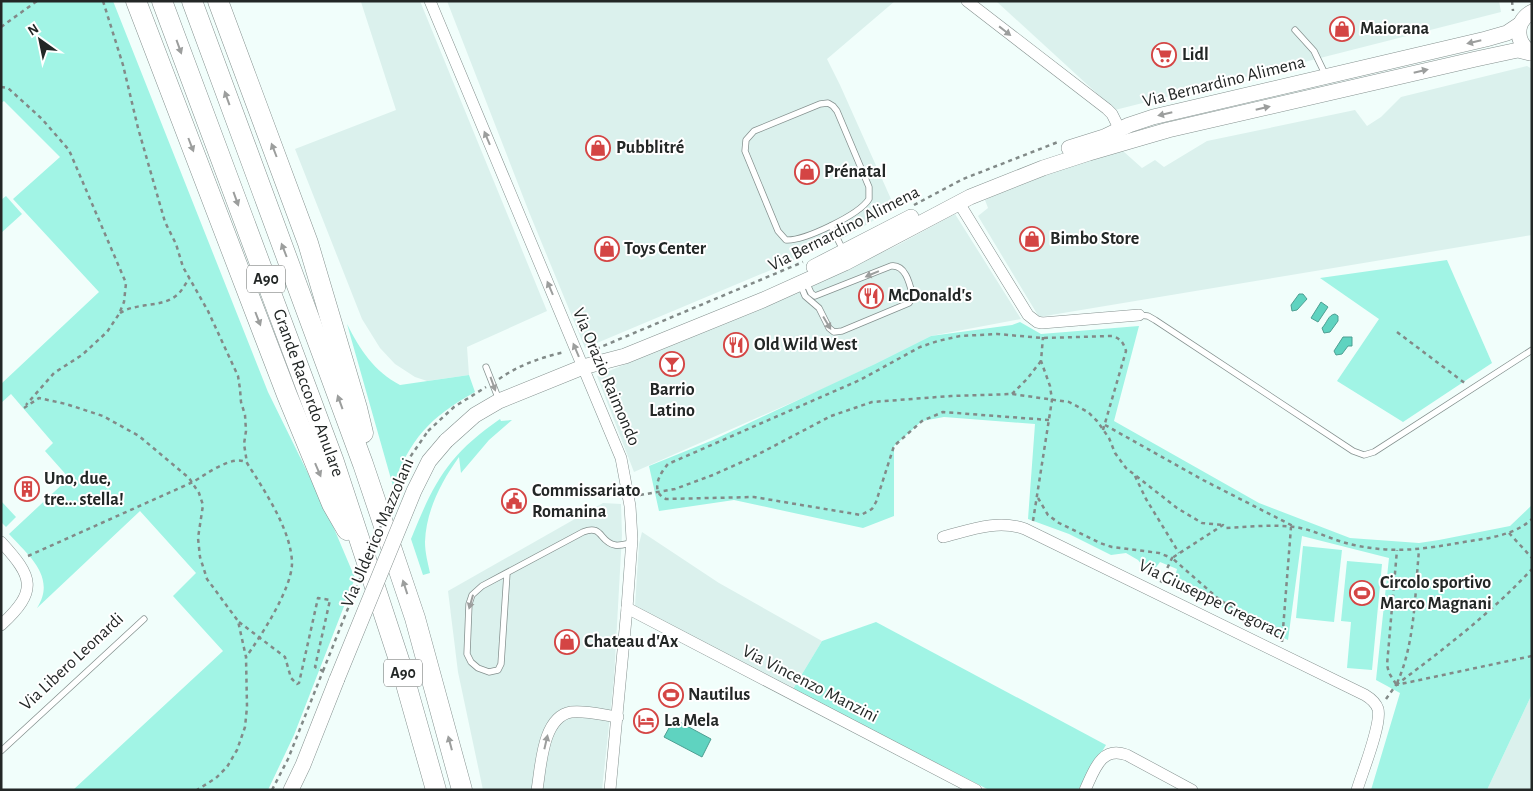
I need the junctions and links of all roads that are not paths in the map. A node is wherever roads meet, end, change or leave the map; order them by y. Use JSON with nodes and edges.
{"nodes":[{"id":1,"x":136,"y":1,"type":"edge"},
{"id":2,"x":162,"y":1,"type":"edge"},
{"id":3,"x":192,"y":1,"type":"edge"},
{"id":4,"x":218,"y":1,"type":"edge"},
{"id":5,"x":430,"y":1,"type":"edge"},
{"id":6,"x":967,"y":1,"type":"edge"},
{"id":7,"x":1517,"y":2,"type":"edge"},
{"id":8,"x":1532,"y":12,"type":"edge"},
{"id":9,"x":1520,"y":25,"type":"junction"},
{"id":10,"x":1295,"y":30,"type":"dead end"},
{"id":11,"x":1531,"y":53,"type":"edge"},
{"id":12,"x":1326,"y":76,"type":"junction"},
{"id":13,"x":1120,"y":130,"type":"junction"},
{"id":14,"x":959,"y":203,"type":"junction"},
{"id":15,"x":831,"y":226,"type":"junction"},
{"id":16,"x":844,"y":252,"type":"junction"},
{"id":17,"x":803,"y":283,"type":"junction"},
{"id":18,"x":1139,"y":315,"type":"joint"},
{"id":19,"x":1532,"y":350,"type":"edge"},
{"id":20,"x":486,"y":367,"type":"dead end"},
{"id":21,"x":583,"y":367,"type":"junction"},
{"id":22,"x":499,"y":401,"type":"junction"},
{"id":23,"x":363,"y":464,"type":"junction"},
{"id":24,"x":943,"y":537,"type":"dead end"},
{"id":25,"x":1,"y":542,"type":"edge"},
{"id":26,"x":632,"y":543,"type":"junction"},
{"id":27,"x":366,"y":558,"type":"junction"},
{"id":28,"x":507,"y":573,"type":"junction"},
{"id":29,"x":627,"y":608,"type":"junction"},
{"id":30,"x":144,"y":619,"type":"dead end"},
{"id":31,"x":1,"y":625,"type":"edge"},
{"id":32,"x":618,"y":717,"type":"junction"},
{"id":33,"x":1,"y":751,"type":"edge"},
{"id":34,"x":291,"y":790,"type":"edge"},
{"id":35,"x":436,"y":790,"type":"edge"},
{"id":36,"x":462,"y":790,"type":"edge"},
{"id":37,"x":537,"y":790,"type":"edge"},
{"id":38,"x":610,"y":790,"type":"edge"},
{"id":39,"x":976,"y":790,"type":"edge"},
{"id":40,"x":1085,"y":790,"type":"edge"},
{"id":41,"x":1192,"y":790,"type":"edge"},
{"id":42,"x":1357,"y":790,"type":"edge"}],
"edges":[{"from":1,"to":27,"type":"highway","one_way":true},
{"from":2,"to":27,"type":"highway","name":"Grande Raccordo Anulare","number":"A90","one_way":true},
{"from":23,"to":3,"type":"highway","name":"Grande Raccordo Anulare","number":"A90","one_way":true},
{"from":23,"to":4,"type":"highway","one_way":true},
{"from":21,"to":5,"type":"street","name":"Via Orazio Raimondo","one_way":true},
{"from":6,"to":13,"type":"street","one_way":true},
{"from":7,"to":8,"type":"street"},
{"from":8,"to":9,"type":"street"},
{"from":9,"to":11,"type":"street"},
{"from":9,"to":12,"type":"street","name":"Via Bernardino Alimena","one_way":true},
{"from":10,"to":12,"type":"lane"},
{"from":14,"to":11,"type":"street","name":"Via Bernardino Alimena","one_way":true},
{"from":12,"to":13,"type":"street","name":"Via Bernardino Alimena","one_way":true},
{"from":13,"to":16,"type":"street","name":"Via Bernardino Alimena"},
{"from":14,"to":17,"type":"street","name":"Via Bernardino Alimena"},
{"from":14,"to":18,"type":"street"},
{"from":15,"to":15,"type":"lane"},
{"from":15,"to":16,"type":"lane"},
{"from":16,"to":21,"type":"street","name":"Via Bernardino Alimena"},
{"from":17,"to":17,"type":"lane","one_way":true},
{"from":17,"to":21,"type":"street","name":"Via Bernardino Alimena"},
{"from":18,"to":19,"type":"lane"},
{"from":20,"to":22,"type":"lane","one_way":true},
{"from":21,"to":22,"type":"street","name":"Via Ulderico Mazzolani"},
{"from":21,"to":26,"type":"street","name":"Via Orazio Raimondo"},
{"from":22,"to":34,"type":"street","name":"Via Ulderico Mazzolani","bridge":true},
{"from":36,"to":23,"type":"highway","name":"Grande Raccordo Anulare","number":"A90","one_way":true},
{"from":24,"to":42,"type":"street","name":"Via Giuseppe Gregoraci"},
{"from":25,"to":31,"type":"street"},
{"from":26,"to":28,"type":"lane"},
{"from":26,"to":29,"type":"street","name":"Via Orazio Raimondo"},
{"from":27,"to":35,"type":"highway","name":"Grande Raccordo Anulare","number":"A90"},
{"from":28,"to":28,"type":"lane","one_way":true},
{"from":29,"to":32,"type":"street","name":"Via Orazio Raimondo"},
{"from":29,"to":39,"type":"street","name":"Via Vincenzo Manzini"},
{"from":30,"to":33,"type":"lane","name":"Via Libero Leonardi"},
{"from":37,"to":32,"type":"street","one_way":true},
{"from":32,"to":38,"type":"street","name":"Via Orazio Raimondo"},
{"from":40,"to":41,"type":"street"}]}
